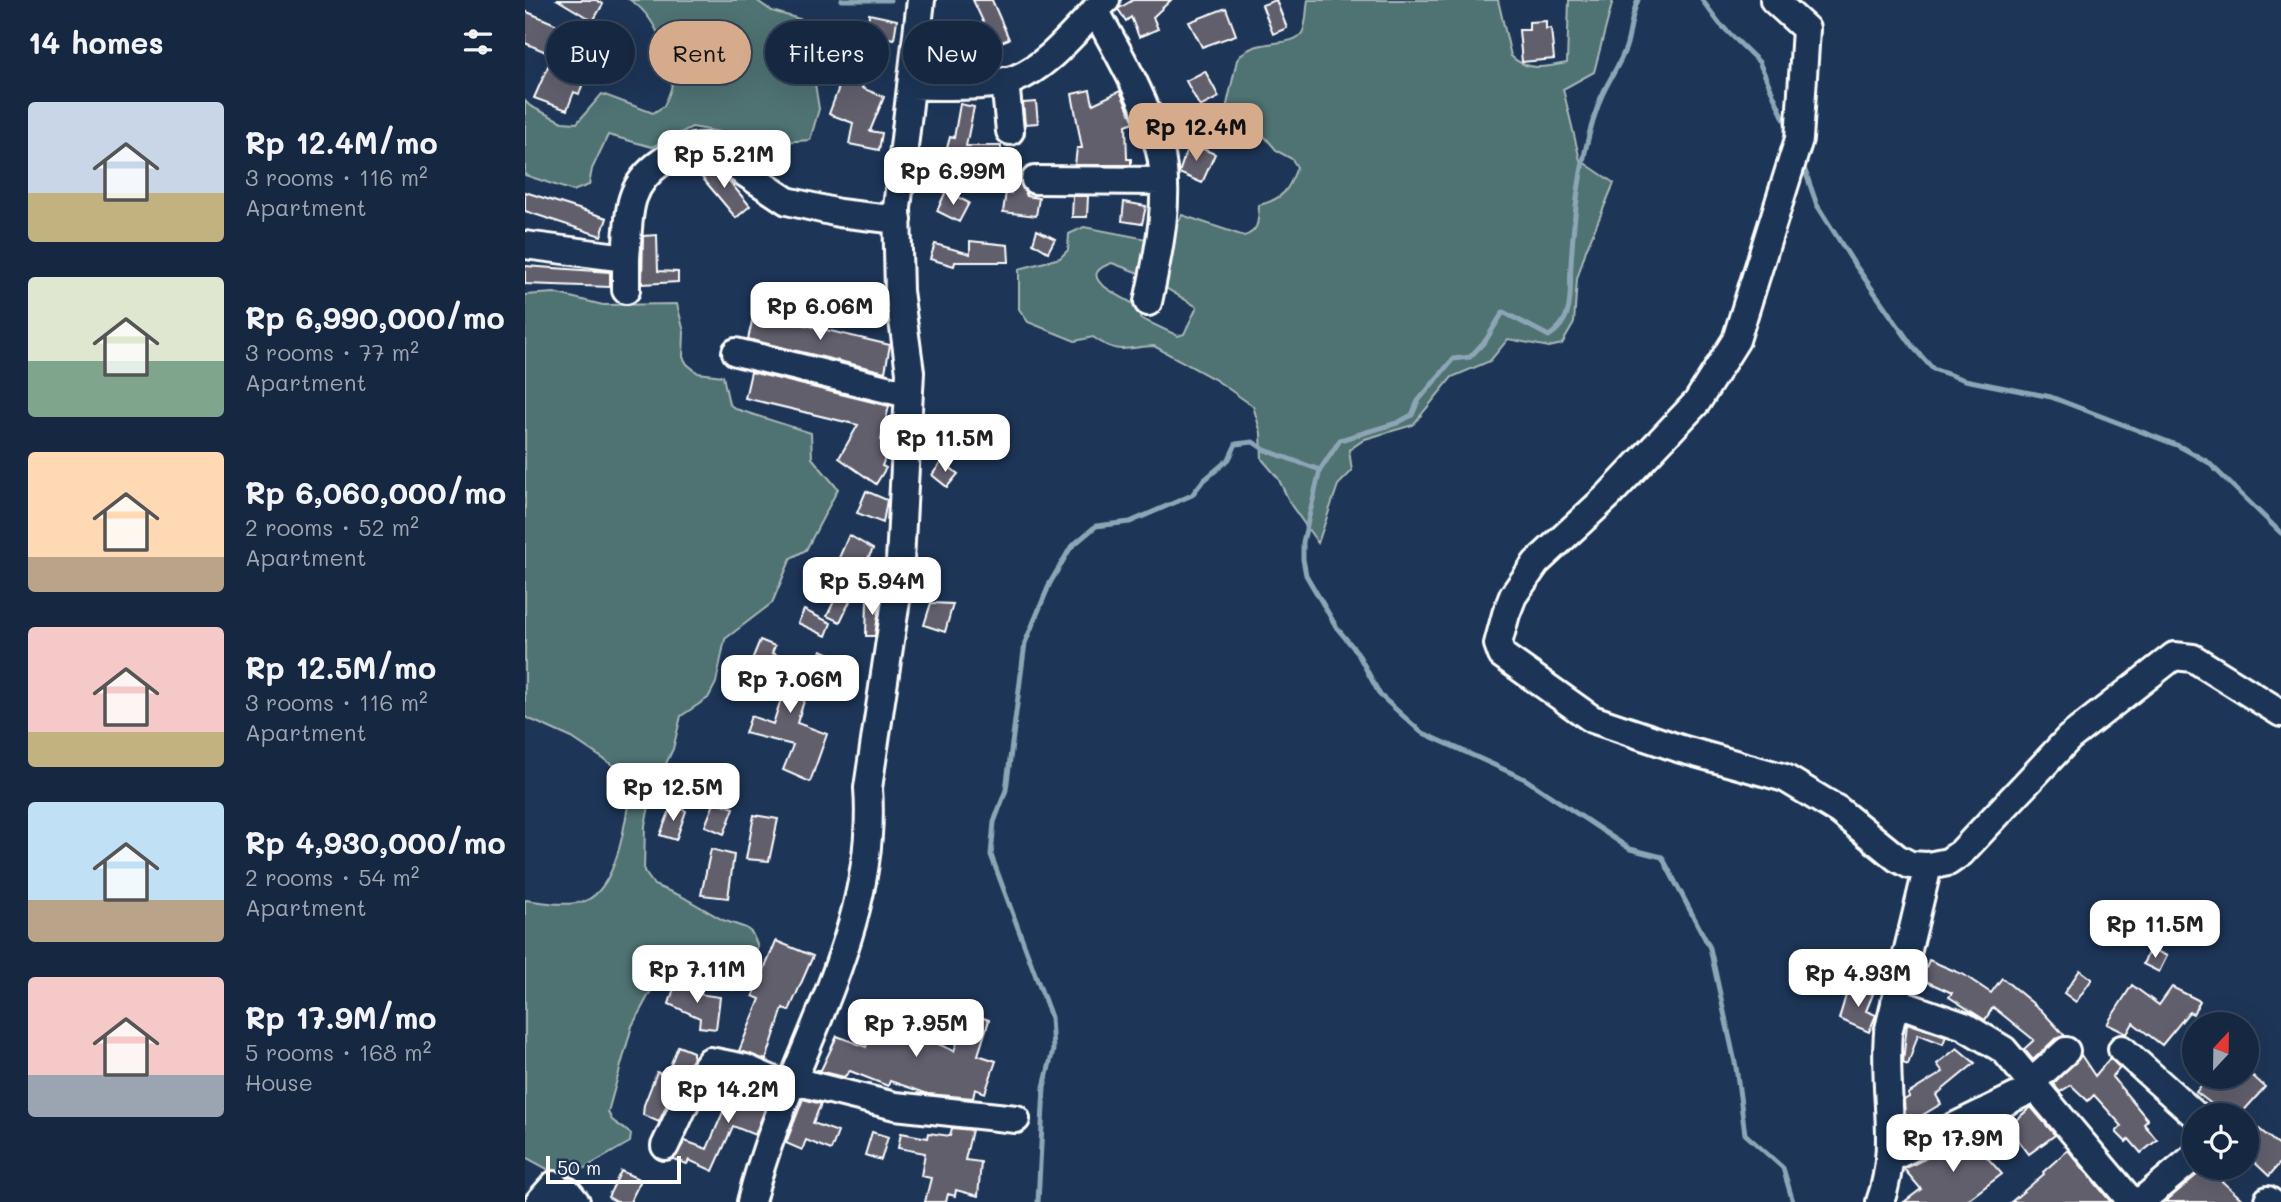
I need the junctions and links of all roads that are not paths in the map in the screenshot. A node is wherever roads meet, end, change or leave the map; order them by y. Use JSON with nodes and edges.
{"nodes":[{"id":1,"x":1774,"y":0,"type":"edge"},
{"id":2,"x":920,"y":4,"type":"edge"},
{"id":3,"x":1100,"y":5,"type":"edge"},
{"id":4,"x":1005,"y":81,"type":"junction"},
{"id":5,"x":911,"y":86,"type":"junction"},
{"id":6,"x":1010,"y":131,"type":"dead end"},
{"id":7,"x":1035,"y":180,"type":"dead end"},
{"id":8,"x":1164,"y":181,"type":"junction"},
{"id":9,"x":898,"y":220,"type":"junction"},
{"id":10,"x":525,"y":245,"type":"edge"},
{"id":11,"x":626,"y":258,"type":"junction"},
{"id":12,"x":626,"y":290,"type":"dead end"},
{"id":13,"x":1148,"y":302,"type":"dead end"},
{"id":14,"x":736,"y":352,"type":"dead end"},
{"id":15,"x":908,"y":394,"type":"junction"},
{"id":16,"x":2281,"y":713,"type":"edge"},
{"id":17,"x":1928,"y":866,"type":"junction"},
{"id":18,"x":1895,"y":1002,"type":"junction"},
{"id":19,"x":2122,"y":1049,"type":"dead end"},
{"id":20,"x":2066,"y":1051,"type":"dead end"},
{"id":21,"x":792,"y":1084,"type":"junction"},
{"id":22,"x":2034,"y":1084,"type":"junction"},
{"id":23,"x":2182,"y":1103,"type":"edge"},
{"id":24,"x":1016,"y":1119,"type":"dead end"},
{"id":25,"x":665,"y":1146,"type":"dead end"},
{"id":26,"x":1892,"y":1157,"type":"junction"},
{"id":27,"x":2182,"y":1167,"type":"edge"},
{"id":28,"x":751,"y":1202,"type":"edge"},
{"id":29,"x":1880,"y":1202,"type":"edge"},
{"id":30,"x":2132,"y":1202,"type":"edge"},
{"id":31,"x":2140,"y":1202,"type":"edge"}],
"edges":[{"from":1,"to":17,"type":"street"},
{"from":2,"to":5,"type":"street"},
{"from":3,"to":4,"type":"street"},
{"from":3,"to":8,"type":"street"},
{"from":4,"to":5,"type":"street"},
{"from":4,"to":6,"type":"street"},
{"from":5,"to":9,"type":"street"},
{"from":7,"to":8,"type":"street"},
{"from":8,"to":13,"type":"street"},
{"from":9,"to":11,"type":"street"},
{"from":9,"to":15,"type":"street"},
{"from":10,"to":11,"type":"street"},
{"from":11,"to":12,"type":"street"},
{"from":14,"to":15,"type":"street"},
{"from":15,"to":21,"type":"street"},
{"from":16,"to":17,"type":"street"},
{"from":17,"to":18,"type":"street"},
{"from":18,"to":22,"type":"street"},
{"from":18,"to":26,"type":"street"},
{"from":19,"to":23,"type":"street"},
{"from":20,"to":22,"type":"street"},
{"from":21,"to":24,"type":"street"},
{"from":21,"to":25,"type":"street"},
{"from":21,"to":28,"type":"street"},
{"from":22,"to":26,"type":"street"},
{"from":22,"to":30,"type":"street"},
{"from":26,"to":29,"type":"street"},
{"from":27,"to":31,"type":"street"}]}
